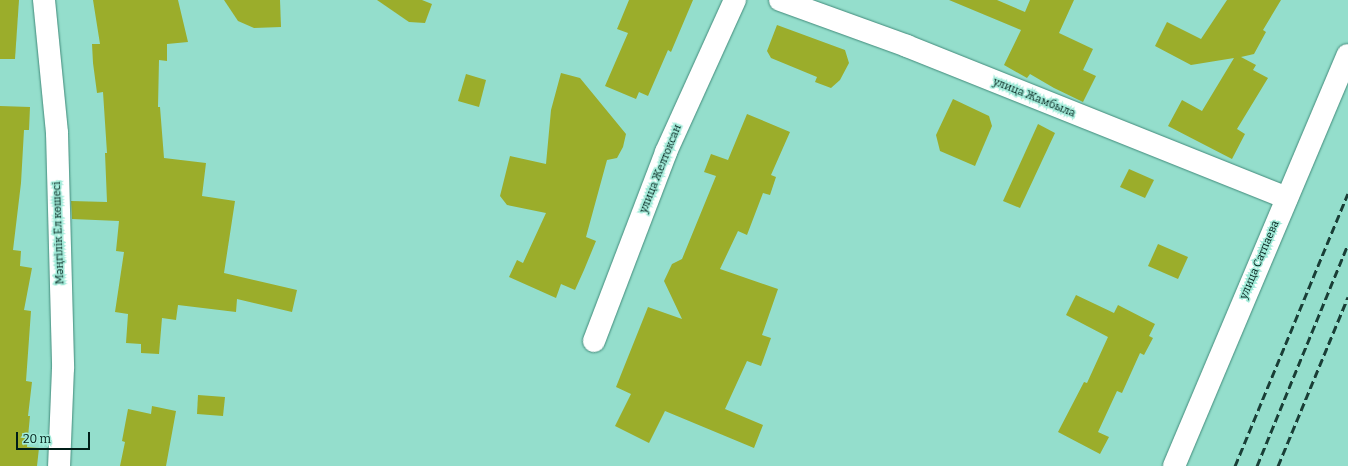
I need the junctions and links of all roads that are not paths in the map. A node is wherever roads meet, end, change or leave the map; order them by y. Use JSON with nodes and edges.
{"nodes":[{"id":1,"x":44,"y":0,"type":"edge"},
{"id":2,"x":735,"y":0,"type":"edge"},
{"id":3,"x":780,"y":0,"type":"edge"},
{"id":4,"x":1348,"y":55,"type":"edge"},
{"id":5,"x":1286,"y":198,"type":"junction"},
{"id":6,"x":594,"y":341,"type":"dead end"},
{"id":7,"x":59,"y":466,"type":"edge"},
{"id":8,"x":1174,"y":466,"type":"edge"}],
"edges":[{"from":1,"to":7,"type":"street","name":"Мәңгілік Ел көшесі"},
{"from":2,"to":6,"type":"street","name":"улица Желтоксан"},
{"from":3,"to":5,"type":"street","name":"улица Жамбыла"},
{"from":4,"to":5,"type":"street","name":"улица Сатпаева"},
{"from":5,"to":8,"type":"street","name":"улица Сатпаева"}]}
